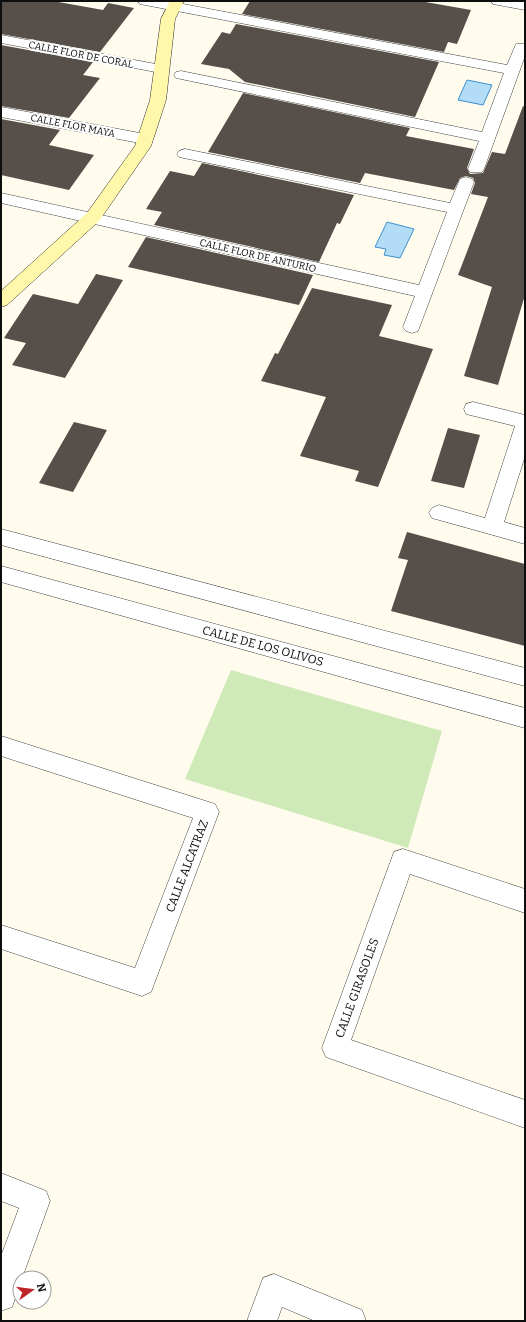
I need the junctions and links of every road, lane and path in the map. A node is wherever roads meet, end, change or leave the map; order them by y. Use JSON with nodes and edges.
{"nodes":[{"id":1,"x":145,"y":1,"type":"edge"},
{"id":2,"x":498,"y":1,"type":"edge"},
{"id":3,"x":176,"y":4,"type":"edge"},
{"id":4,"x":525,"y":6,"type":"edge"},
{"id":5,"x":1,"y":39,"type":"edge"},
{"id":6,"x":521,"y":47,"type":"dead end"},
{"id":7,"x":161,"y":69,"type":"junction"},
{"id":8,"x":512,"y":70,"type":"junction"},
{"id":9,"x":181,"y":75,"type":"dead end"},
{"id":10,"x":1,"y":112,"type":"edge"},
{"id":11,"x":487,"y":138,"type":"junction"},
{"id":12,"x":145,"y":139,"type":"junction"},
{"id":13,"x":185,"y":154,"type":"dead end"},
{"id":14,"x":476,"y":168,"type":"dead end"},
{"id":15,"x":466,"y":182,"type":"dead end"},
{"id":16,"x":1,"y":198,"type":"edge"},
{"id":17,"x":455,"y":209,"type":"junction"},
{"id":18,"x":93,"y":217,"type":"junction"},
{"id":19,"x":424,"y":292,"type":"junction"},
{"id":20,"x":1,"y":301,"type":"edge"},
{"id":21,"x":412,"y":327,"type":"dead end"},
{"id":22,"x":473,"y":409,"type":"dead end"},
{"id":23,"x":525,"y":422,"type":"edge"},
{"id":24,"x":525,"y":426,"type":"edge"},
{"id":25,"x":439,"y":513,"type":"dead end"},
{"id":26,"x":492,"y":527,"type":"junction"},
{"id":27,"x":525,"y":536,"type":"edge"},
{"id":28,"x":1,"y":537,"type":"edge"},
{"id":29,"x":1,"y":574,"type":"edge"},
{"id":30,"x":525,"y":677,"type":"edge"},
{"id":31,"x":525,"y":718,"type":"edge"},
{"id":32,"x":1,"y":746,"type":"edge"},
{"id":33,"x":525,"y":901,"type":"edge"},
{"id":34,"x":1,"y":937,"type":"edge"},
{"id":35,"x":525,"y":1114,"type":"edge"},
{"id":36,"x":1,"y":1187,"type":"edge"},
{"id":37,"x":1,"y":1296,"type":"edge"},
{"id":38,"x":262,"y":1321,"type":"edge"},
{"id":39,"x":350,"y":1321,"type":"edge"}],
"edges":[{"from":1,"to":3,"type":"street"},
{"from":2,"to":4,"type":"street"},
{"from":3,"to":7,"type":"street"},
{"from":3,"to":8,"type":"street"},
{"from":5,"to":7,"type":"street","name":"CALLE FLOR DE CORAL"},
{"from":6,"to":8,"type":"street"},
{"from":7,"to":12,"type":"street"},
{"from":8,"to":11,"type":"street"},
{"from":9,"to":11,"type":"street"},
{"from":10,"to":12,"type":"street","name":"CALLE FLOR MAYA"},
{"from":11,"to":14,"type":"street"},
{"from":12,"to":18,"type":"street"},
{"from":13,"to":17,"type":"street"},
{"from":15,"to":17,"type":"street"},
{"from":16,"to":18,"type":"street"},
{"from":17,"to":19,"type":"street"},
{"from":18,"to":19,"type":"street","name":"CALLE FLOR DE ANTURIO"},
{"from":18,"to":20,"type":"street"},
{"from":19,"to":21,"type":"street"},
{"from":22,"to":23,"type":"street"},
{"from":24,"to":26,"type":"street"},
{"from":25,"to":26,"type":"street"},
{"from":26,"to":27,"type":"street"},
{"from":28,"to":30,"type":"street"},
{"from":29,"to":31,"type":"street","name":"CALLE DE LOS OLIVOS"},
{"from":32,"to":34,"type":"street","name":"CALLE ALCATRAZ"},
{"from":33,"to":35,"type":"street","name":"CALLE GIRASOLES"},
{"from":36,"to":37,"type":"street"},
{"from":38,"to":39,"type":"street"}]}
